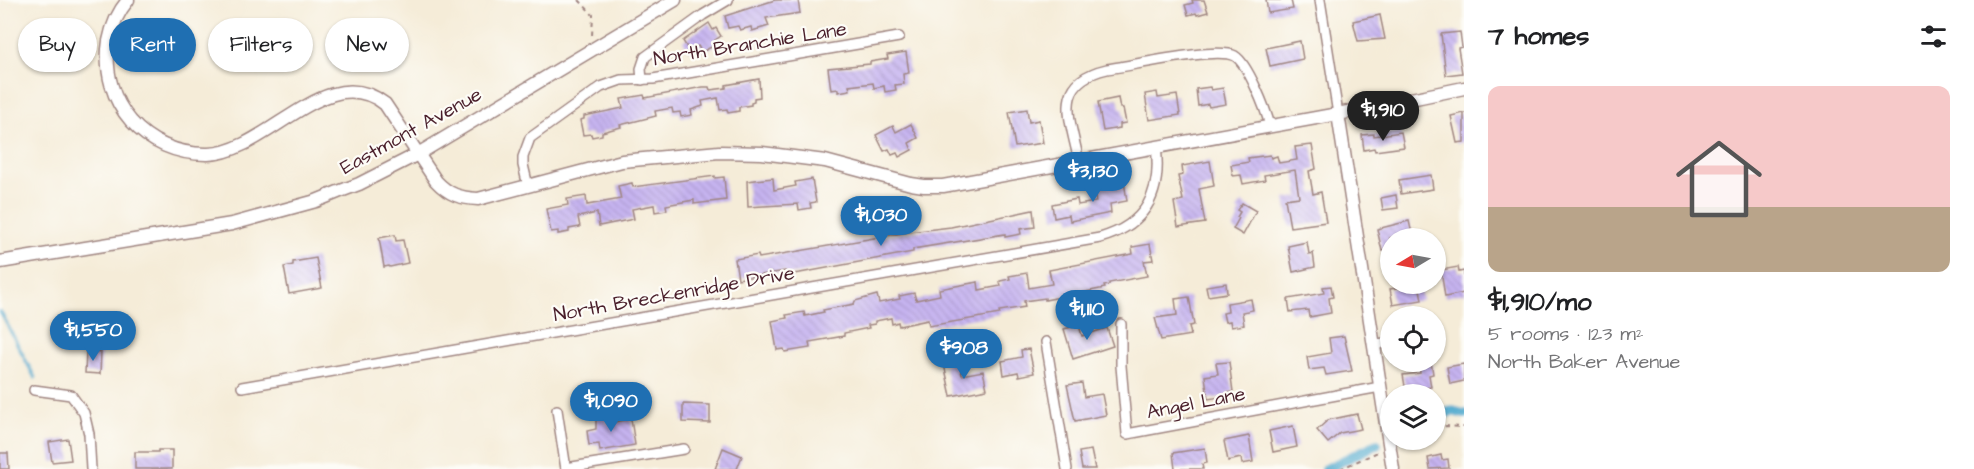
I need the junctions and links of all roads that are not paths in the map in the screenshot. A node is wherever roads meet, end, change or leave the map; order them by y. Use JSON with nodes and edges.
{"nodes":[{"id":1,"x":128,"y":0,"type":"edge"},
{"id":2,"x":675,"y":0,"type":"edge"},
{"id":3,"x":728,"y":0,"type":"edge"},
{"id":4,"x":1320,"y":0,"type":"edge"},
{"id":5,"x":899,"y":37,"type":"dead end"},
{"id":6,"x":642,"y":80,"type":"junction"},
{"id":7,"x":1464,"y":88,"type":"edge"},
{"id":8,"x":1338,"y":114,"type":"junction"},
{"id":9,"x":1270,"y":126,"type":"junction"},
{"id":10,"x":1156,"y":147,"type":"junction"},
{"id":11,"x":418,"y":154,"type":"junction"},
{"id":12,"x":1079,"y":162,"type":"junction"},
{"id":13,"x":528,"y":186,"type":"junction"},
{"id":14,"x":0,"y":262,"type":"edge"},
{"id":15,"x":1121,"y":324,"type":"dead end"},
{"id":16,"x":1046,"y":342,"type":"dead end"},
{"id":17,"x":1380,"y":344,"type":"edge"},
{"id":18,"x":1373,"y":345,"type":"junction"},
{"id":19,"x":242,"y":387,"type":"dead end"},
{"id":20,"x":1380,"y":387,"type":"joint"},
{"id":21,"x":34,"y":390,"type":"dead end"},
{"id":22,"x":557,"y":410,"type":"dead end"},
{"id":23,"x":684,"y":449,"type":"dead end"},
{"id":24,"x":1389,"y":450,"type":"edge"},
{"id":25,"x":91,"y":469,"type":"edge"},
{"id":26,"x":566,"y":469,"type":"edge"},
{"id":27,"x":1067,"y":469,"type":"edge"},
{"id":28,"x":1393,"y":469,"type":"edge"}],
"edges":[{"from":1,"to":11,"type":"main road"},
{"from":2,"to":11,"type":"main road","name":"Eastmont Avenue"},
{"from":3,"to":6,"type":"street","name":"North Branchie Lane"},
{"from":4,"to":8,"type":"street"},
{"from":5,"to":6,"type":"street","name":"North Branchie Lane"},
{"from":6,"to":13,"type":"street","name":"North Branchie Lane"},
{"from":7,"to":8,"type":"main road"},
{"from":8,"to":9,"type":"main road"},
{"from":8,"to":18,"type":"main road"},
{"from":9,"to":10,"type":"main road"},
{"from":9,"to":12,"type":"street"},
{"from":10,"to":12,"type":"main road"},
{"from":10,"to":19,"type":"street","name":"North Breckenridge Drive"},
{"from":11,"to":13,"type":"main road"},
{"from":11,"to":14,"type":"main road","name":"Eastmont Avenue"},
{"from":12,"to":13,"type":"main road"},
{"from":15,"to":20,"type":"street","name":"Angel Lane"},
{"from":16,"to":27,"type":"street"},
{"from":17,"to":18,"type":"street"},
{"from":18,"to":20,"type":"main road"},
{"from":21,"to":25,"type":"street"},
{"from":22,"to":26,"type":"street"},
{"from":23,"to":26,"type":"street"},
{"from":24,"to":28,"type":"main road"}]}
